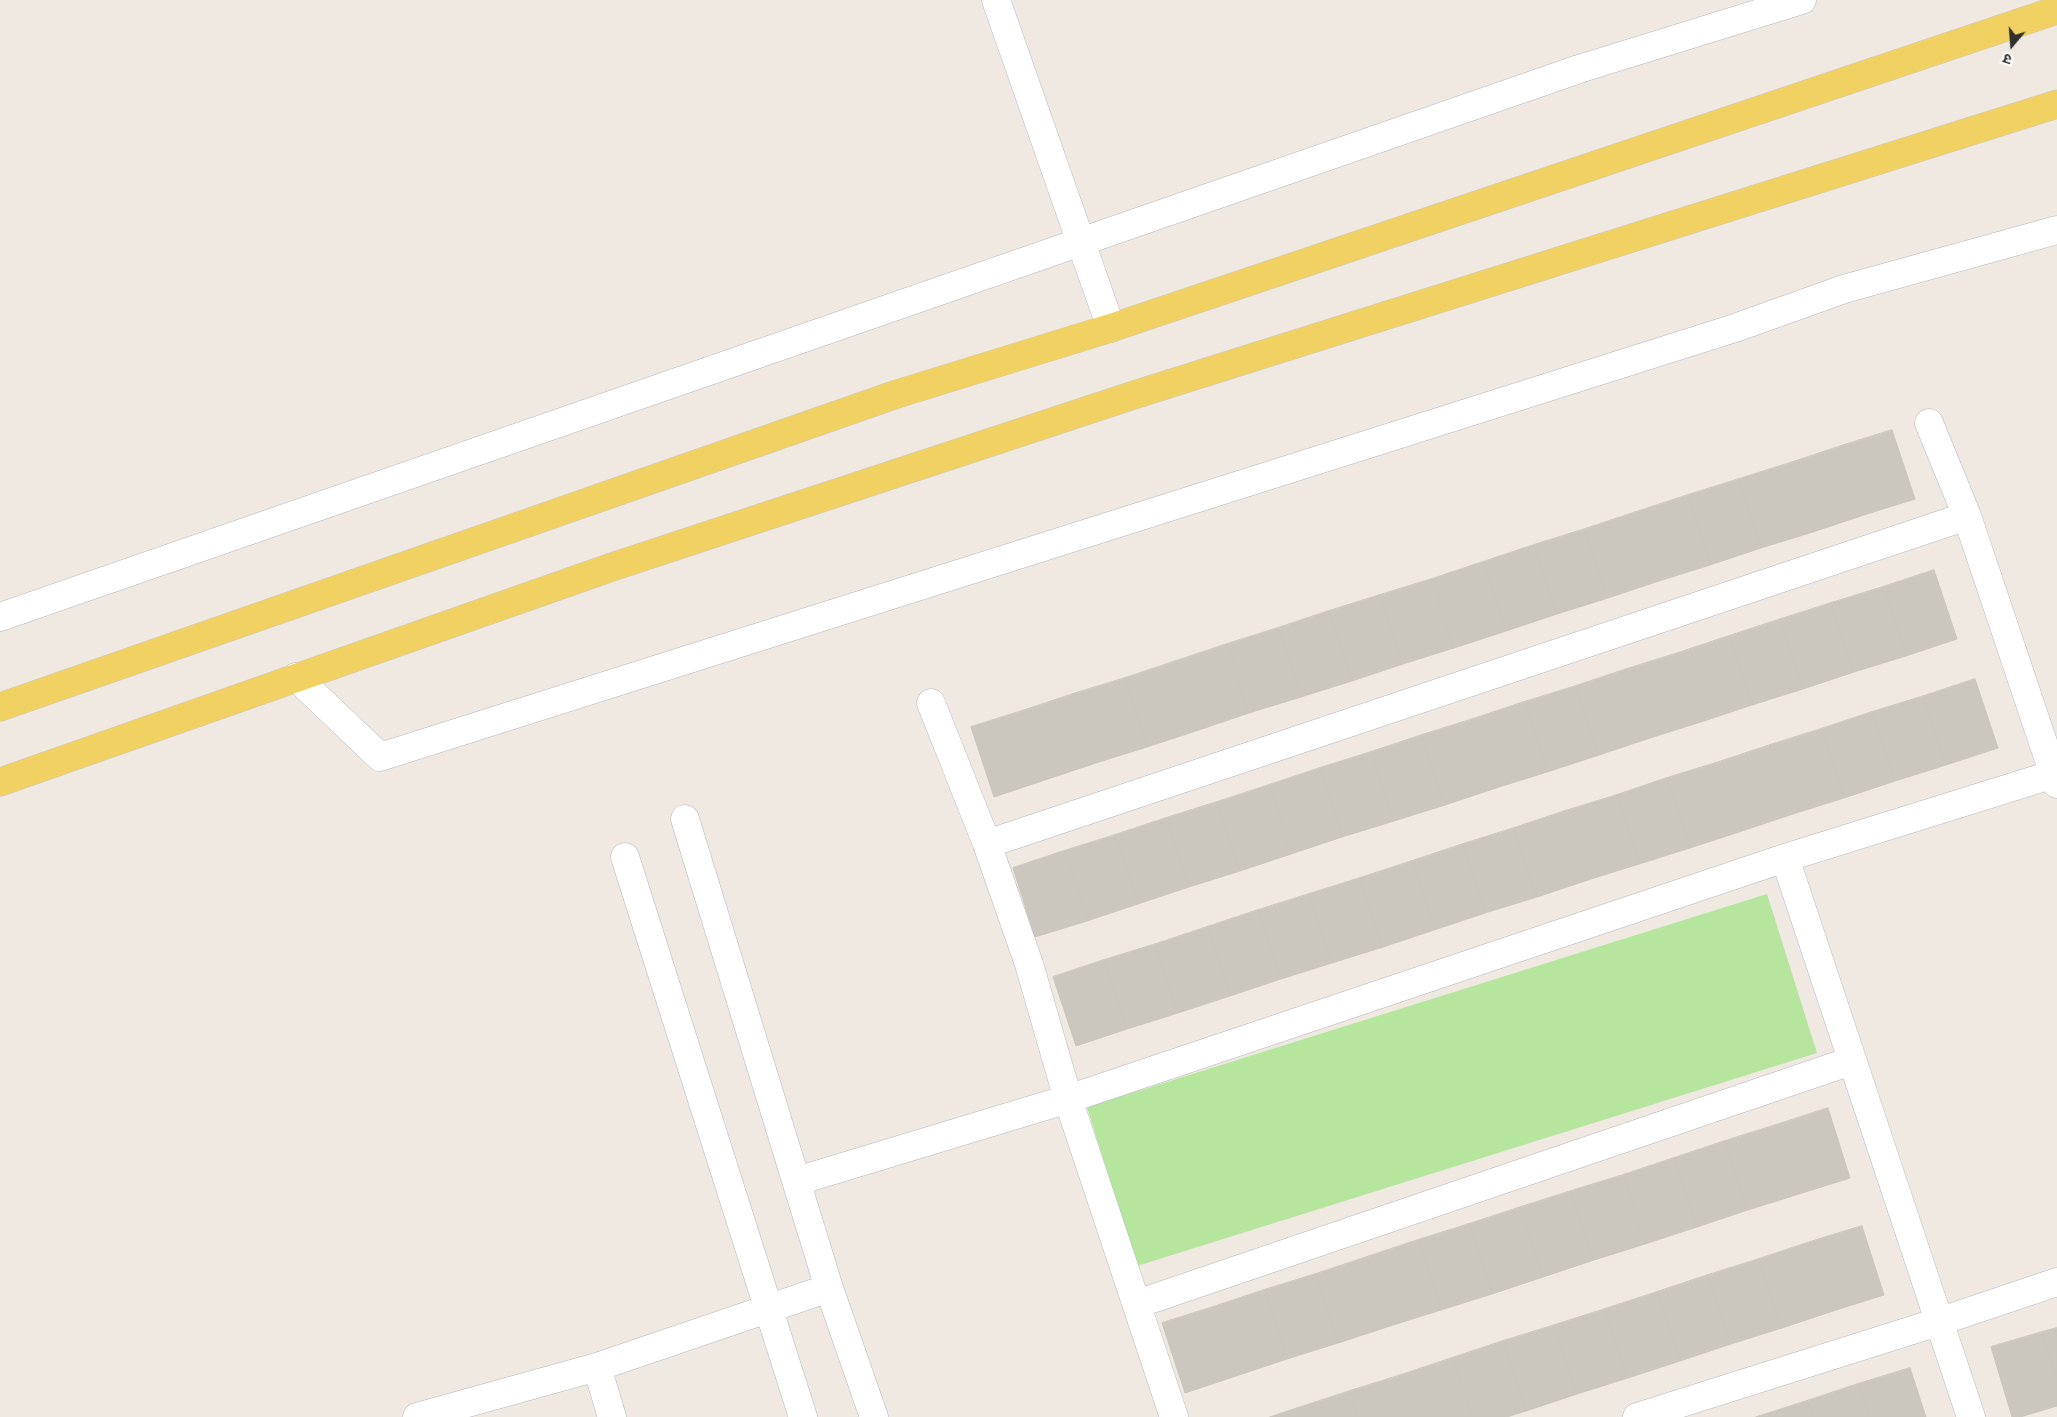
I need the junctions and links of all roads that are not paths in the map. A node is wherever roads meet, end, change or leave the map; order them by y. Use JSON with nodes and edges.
{"nodes":[{"id":1,"x":996,"y":0,"type":"edge"},
{"id":2,"x":1802,"y":0,"type":"edge"},
{"id":3,"x":2057,"y":10,"type":"edge"},
{"id":4,"x":2057,"y":104,"type":"edge"},
{"id":5,"x":2057,"y":230,"type":"edge"},
{"id":6,"x":1081,"y":244,"type":"junction"},
{"id":7,"x":1111,"y":328,"type":"junction"},
{"id":8,"x":1929,"y":423,"type":"dead end"},
{"id":9,"x":1967,"y":516,"type":"junction"},
{"id":10,"x":0,"y":617,"type":"edge"},
{"id":11,"x":296,"y":677,"type":"junction"},
{"id":12,"x":931,"y":703,"type":"dead end"},
{"id":13,"x":0,"y":707,"type":"edge"},
{"id":14,"x":2055,"y":779,"type":"edge"},
{"id":15,"x":0,"y":782,"type":"edge"},
{"id":16,"x":685,"y":819,"type":"dead end"},
{"id":17,"x":986,"y":844,"type":"junction"},
{"id":18,"x":625,"y":857,"type":"dead end"},
{"id":19,"x":1785,"y":858,"type":"junction"},
{"id":20,"x":1852,"y":1061,"type":"junction"},
{"id":21,"x":1068,"y":1099,"type":"junction"},
{"id":22,"x":797,"y":1181,"type":"junction"},
{"id":23,"x":2057,"y":1282,"type":"edge"},
{"id":24,"x":829,"y":1288,"type":"junction"},
{"id":25,"x":1136,"y":1304,"type":"junction"},
{"id":26,"x":767,"y":1308,"type":"junction"},
{"id":27,"x":1938,"y":1322,"type":"junction"},
{"id":28,"x":597,"y":1367,"type":"junction"},
{"id":29,"x":467,"y":1411,"type":"edge"},
{"id":30,"x":417,"y":1417,"type":"edge"},
{"id":31,"x":612,"y":1417,"type":"edge"},
{"id":32,"x":803,"y":1417,"type":"edge"},
{"id":33,"x":874,"y":1417,"type":"edge"},
{"id":34,"x":1174,"y":1417,"type":"edge"},
{"id":35,"x":1637,"y":1417,"type":"edge"},
{"id":36,"x":1971,"y":1417,"type":"edge"}],
"edges":[{"from":1,"to":6,"type":"street"},
{"from":2,"to":6,"type":"street"},
{"from":3,"to":7,"type":"main road"},
{"from":4,"to":11,"type":"main road"},
{"from":5,"to":11,"type":"street"},
{"from":6,"to":7,"type":"street"},
{"from":6,"to":10,"type":"street"},
{"from":7,"to":13,"type":"main road"},
{"from":8,"to":9,"type":"street"},
{"from":9,"to":14,"type":"street"},
{"from":9,"to":17,"type":"street"},
{"from":11,"to":15,"type":"main road"},
{"from":12,"to":17,"type":"street"},
{"from":14,"to":19,"type":"street"},
{"from":16,"to":22,"type":"street"},
{"from":17,"to":21,"type":"street"},
{"from":18,"to":26,"type":"street"},
{"from":19,"to":20,"type":"street"},
{"from":19,"to":21,"type":"street"},
{"from":20,"to":25,"type":"street"},
{"from":20,"to":27,"type":"street"},
{"from":21,"to":22,"type":"street"},
{"from":21,"to":25,"type":"street"},
{"from":22,"to":24,"type":"street"},
{"from":23,"to":27,"type":"street"},
{"from":24,"to":26,"type":"street"},
{"from":24,"to":33,"type":"street"},
{"from":25,"to":34,"type":"street"},
{"from":26,"to":28,"type":"street"},
{"from":26,"to":32,"type":"street"},
{"from":27,"to":35,"type":"street"},
{"from":27,"to":36,"type":"street"},
{"from":28,"to":29,"type":"street"},
{"from":28,"to":31,"type":"street"},
{"from":29,"to":30,"type":"street"}]}
